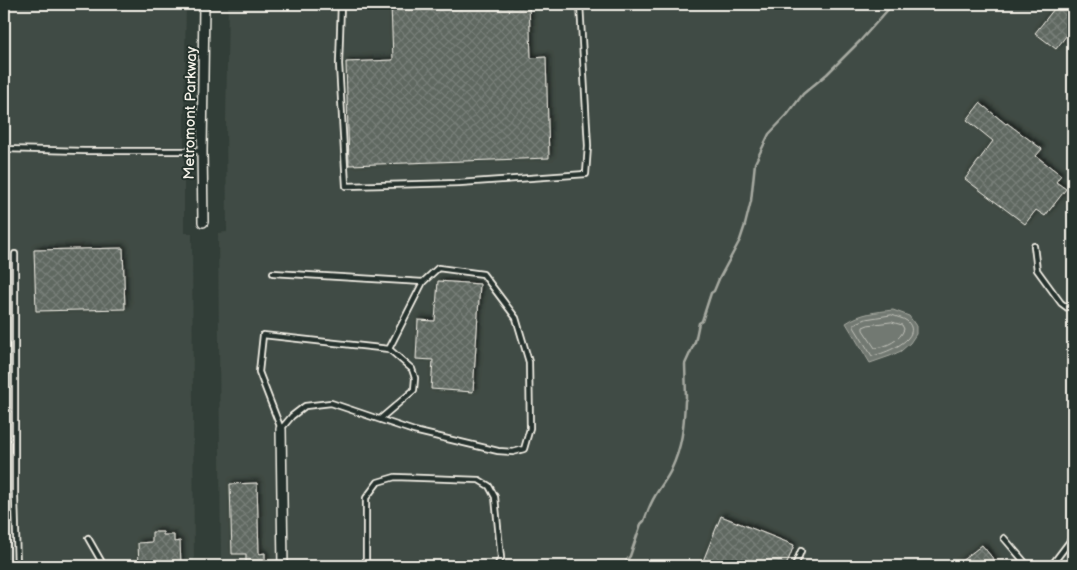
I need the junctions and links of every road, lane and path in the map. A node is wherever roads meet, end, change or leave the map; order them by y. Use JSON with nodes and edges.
{"nodes":[{"id":1,"x":204,"y":4,"type":"edge"},
{"id":2,"x":341,"y":4,"type":"edge"},
{"id":3,"x":580,"y":4,"type":"edge"},
{"id":4,"x":4,"y":149,"type":"edge"},
{"id":5,"x":202,"y":151,"type":"junction"},
{"id":6,"x":203,"y":222,"type":"dead end"},
{"id":7,"x":1034,"y":246,"type":"dead end"},
{"id":8,"x":15,"y":254,"type":"dead end"},
{"id":9,"x":272,"y":272,"type":"dead end"},
{"id":10,"x":423,"y":282,"type":"junction"},
{"id":11,"x":1073,"y":312,"type":"edge"},
{"id":12,"x":389,"y":349,"type":"junction"},
{"id":13,"x":380,"y":419,"type":"junction"},
{"id":14,"x":281,"y":429,"type":"junction"},
{"id":15,"x":1073,"y":537,"type":"edge"},
{"id":16,"x":88,"y":538,"type":"dead end"},
{"id":17,"x":1004,"y":538,"type":"dead end"},
{"id":18,"x":801,"y":551,"type":"dead end"},
{"id":19,"x":17,"y":566,"type":"edge"},
{"id":20,"x":104,"y":566,"type":"edge"},
{"id":21,"x":283,"y":566,"type":"edge"},
{"id":22,"x":366,"y":566,"type":"edge"},
{"id":23,"x":497,"y":566,"type":"edge"},
{"id":24,"x":795,"y":566,"type":"edge"},
{"id":25,"x":1028,"y":566,"type":"edge"},
{"id":26,"x":1051,"y":566,"type":"edge"}],
"edges":[{"from":1,"to":5,"type":"street","name":"Metromont Parkway"},
{"from":2,"to":3,"type":"lane"},
{"from":4,"to":5,"type":"lane"},
{"from":5,"to":6,"type":"street","name":"Metromont Parkway"},
{"from":7,"to":11,"type":"lane"},
{"from":8,"to":19,"type":"lane"},
{"from":9,"to":10,"type":"lane"},
{"from":10,"to":12,"type":"lane"},
{"from":10,"to":13,"type":"lane"},
{"from":12,"to":13,"type":"lane"},
{"from":12,"to":14,"type":"lane"},
{"from":13,"to":14,"type":"lane"},
{"from":14,"to":21,"type":"street"},
{"from":15,"to":26,"type":"lane"},
{"from":16,"to":20,"type":"lane"},
{"from":17,"to":25,"type":"lane"},
{"from":18,"to":24,"type":"lane"},
{"from":22,"to":23,"type":"lane"}]}
